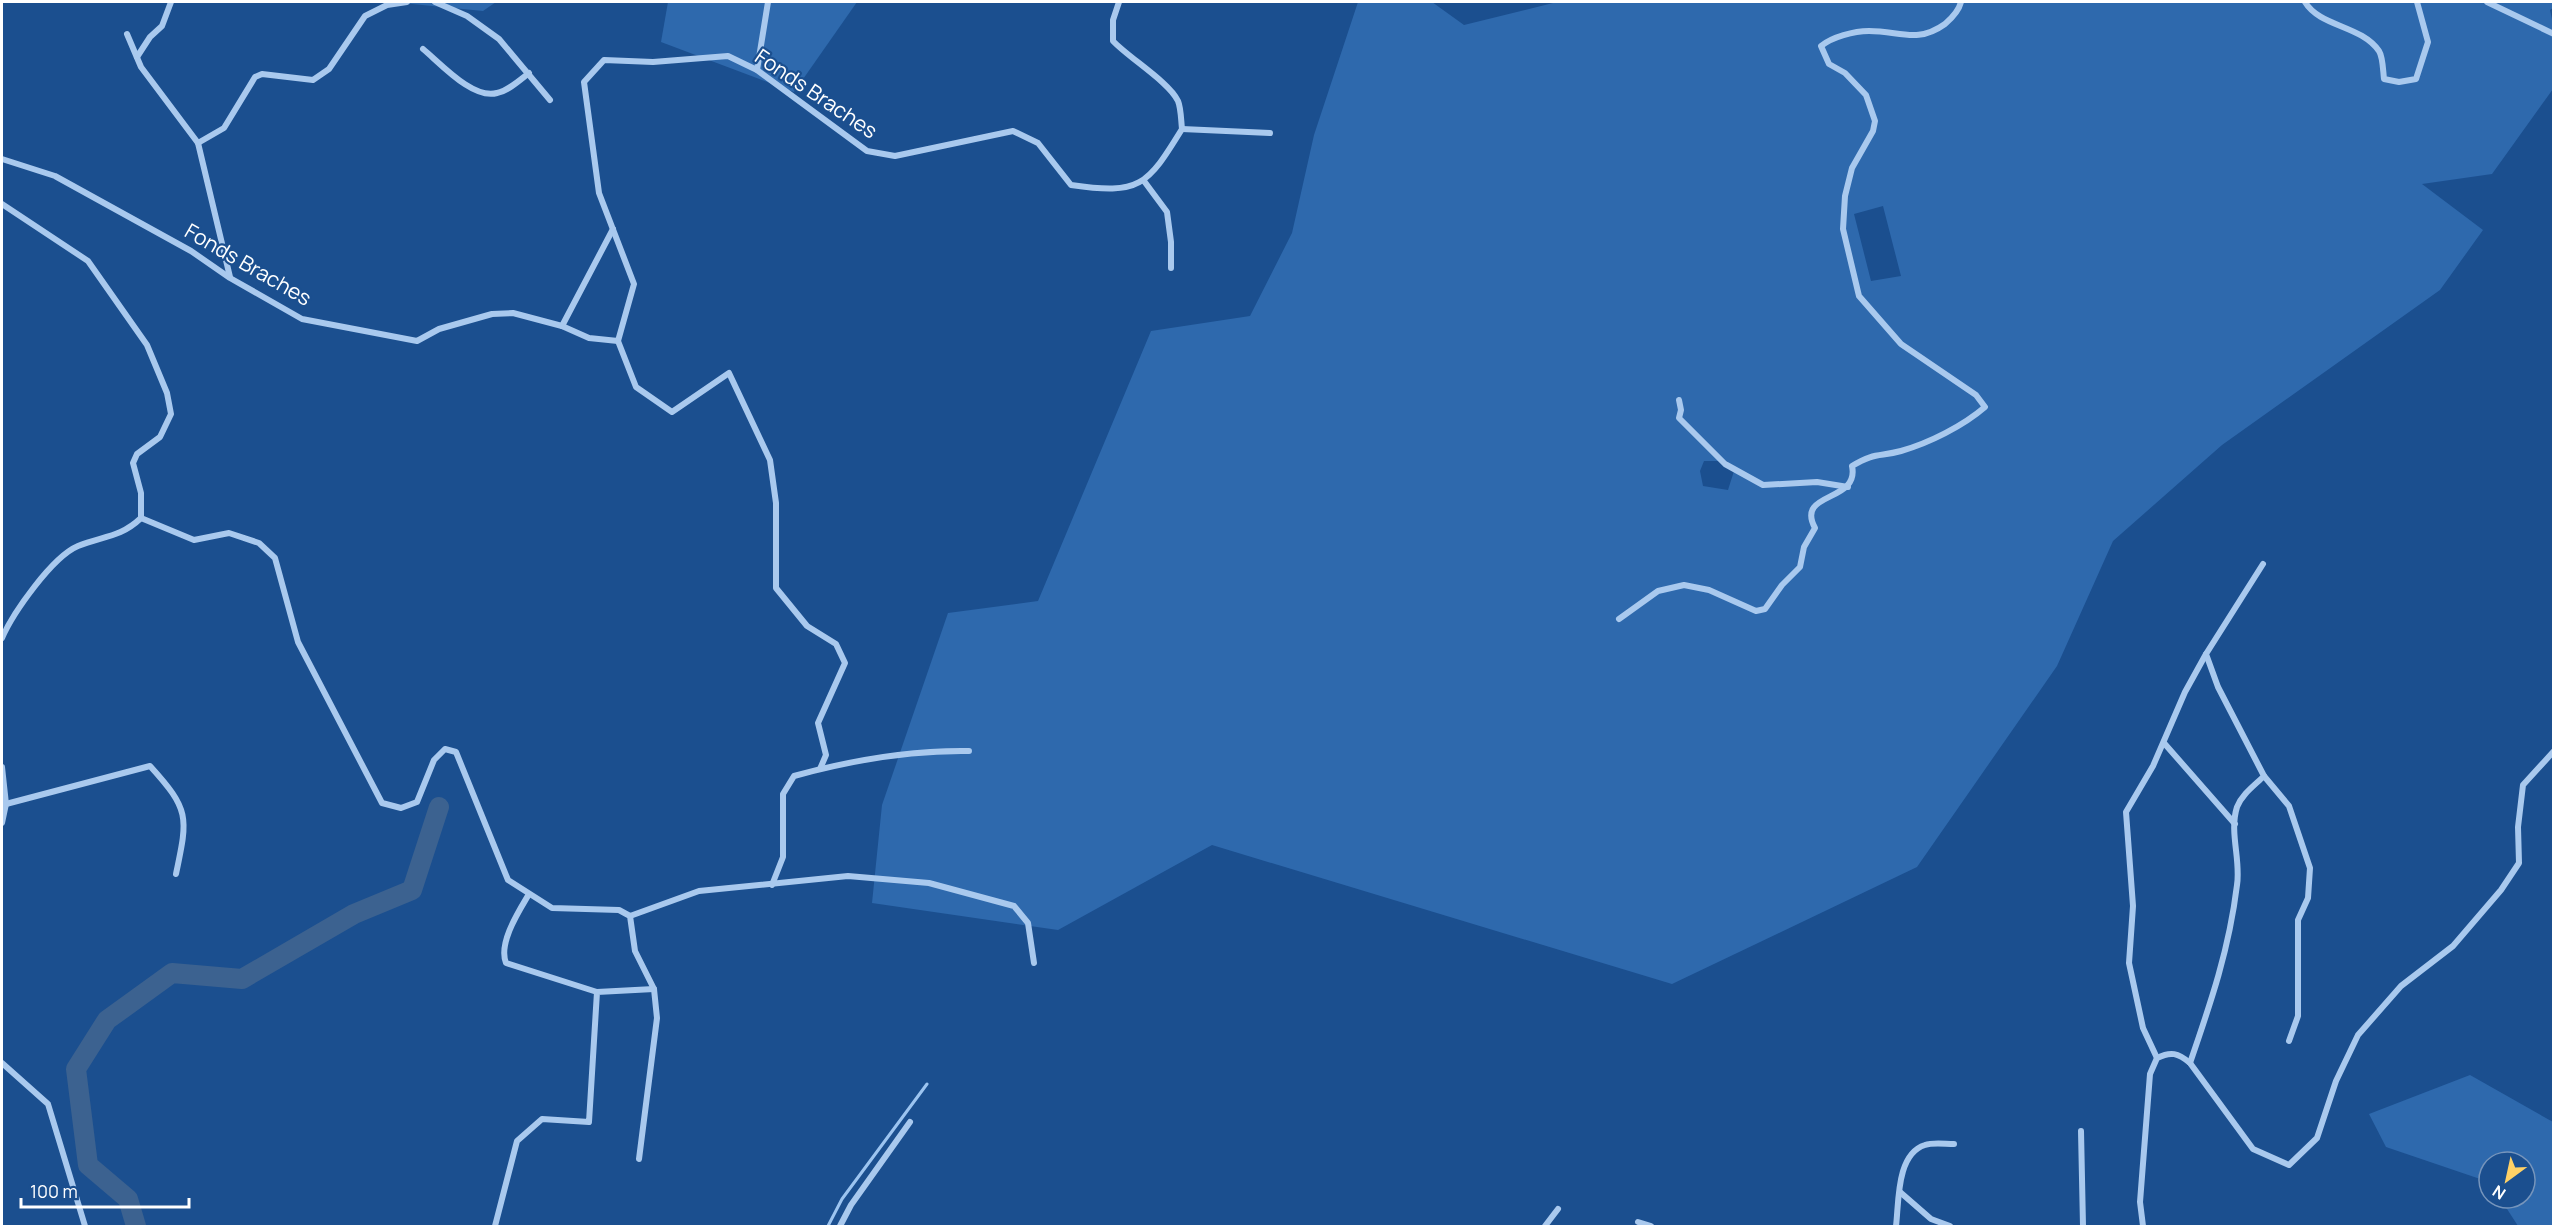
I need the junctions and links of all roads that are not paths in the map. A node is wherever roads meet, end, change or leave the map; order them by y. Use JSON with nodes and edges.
{"nodes":[{"id":1,"x":171,"y":2,"type":"edge"},
{"id":2,"x":407,"y":2,"type":"edge"},
{"id":3,"x":435,"y":2,"type":"edge"},
{"id":4,"x":768,"y":2,"type":"edge"},
{"id":5,"x":1119,"y":2,"type":"edge"},
{"id":6,"x":1961,"y":2,"type":"edge"},
{"id":7,"x":2305,"y":2,"type":"edge"},
{"id":8,"x":2417,"y":2,"type":"edge"},
{"id":9,"x":2487,"y":2,"type":"edge"},
{"id":10,"x":127,"y":34,"type":"dead end"},
{"id":11,"x":2553,"y":34,"type":"edge"},
{"id":12,"x":423,"y":49,"type":"dead end"},
{"id":13,"x":136,"y":57,"type":"junction"},
{"id":14,"x":757,"y":70,"type":"junction"},
{"id":15,"x":529,"y":73,"type":"junction"},
{"id":16,"x":550,"y":100,"type":"dead end"},
{"id":17,"x":1182,"y":129,"type":"junction"},
{"id":18,"x":1270,"y":133,"type":"dead end"},
{"id":19,"x":198,"y":142,"type":"junction"},
{"id":20,"x":2,"y":159,"type":"edge"},
{"id":21,"x":1144,"y":181,"type":"junction"},
{"id":22,"x":2,"y":204,"type":"edge"},
{"id":23,"x":613,"y":229,"type":"junction"},
{"id":24,"x":1171,"y":268,"type":"dead end"},
{"id":25,"x":230,"y":278,"type":"junction"},
{"id":26,"x":562,"y":326,"type":"junction"},
{"id":27,"x":618,"y":341,"type":"junction"},
{"id":28,"x":1679,"y":400,"type":"dead end"},
{"id":29,"x":1848,"y":488,"type":"junction"},
{"id":30,"x":141,"y":518,"type":"junction"},
{"id":31,"x":2263,"y":564,"type":"dead end"},
{"id":32,"x":1619,"y":619,"type":"dead end"},
{"id":33,"x":2,"y":638,"type":"edge"},
{"id":34,"x":2205,"y":654,"type":"junction"},
{"id":35,"x":2164,"y":743,"type":"junction"},
{"id":36,"x":969,"y":751,"type":"dead end"},
{"id":37,"x":2553,"y":751,"type":"edge"},
{"id":38,"x":2,"y":767,"type":"edge"},
{"id":39,"x":820,"y":769,"type":"junction"},
{"id":40,"x":2264,"y":776,"type":"junction"},
{"id":41,"x":6,"y":804,"type":"junction"},
{"id":42,"x":2,"y":823,"type":"edge"},
{"id":43,"x":2235,"y":824,"type":"junction"},
{"id":44,"x":176,"y":874,"type":"dead end"},
{"id":45,"x":772,"y":885,"type":"junction"},
{"id":46,"x":530,"y":894,"type":"junction"},
{"id":47,"x":630,"y":916,"type":"junction"},
{"id":48,"x":1034,"y":963,"type":"dead end"},
{"id":49,"x":654,"y":989,"type":"junction"},
{"id":50,"x":597,"y":992,"type":"junction"},
{"id":51,"x":2289,"y":1041,"type":"dead end"},
{"id":52,"x":2157,"y":1058,"type":"junction"},
{"id":53,"x":2,"y":1063,"type":"edge"},
{"id":54,"x":2190,"y":1063,"type":"junction"},
{"id":55,"x":910,"y":1122,"type":"dead end"},
{"id":56,"x":2081,"y":1131,"type":"dead end"},
{"id":57,"x":1954,"y":1144,"type":"dead end"},
{"id":58,"x":639,"y":1159,"type":"dead end"},
{"id":59,"x":1900,"y":1192,"type":"junction"},
{"id":60,"x":1558,"y":1209,"type":"dead end"},
{"id":61,"x":1638,"y":1222,"type":"dead end"},
{"id":62,"x":85,"y":1227,"type":"edge"},
{"id":63,"x":495,"y":1227,"type":"edge"},
{"id":64,"x":840,"y":1227,"type":"edge"},
{"id":65,"x":1545,"y":1227,"type":"edge"},
{"id":66,"x":1651,"y":1227,"type":"edge"},
{"id":67,"x":1896,"y":1227,"type":"edge"},
{"id":68,"x":1950,"y":1227,"type":"edge"},
{"id":69,"x":2083,"y":1227,"type":"edge"},
{"id":70,"x":2143,"y":1227,"type":"edge"}],
"edges":[{"from":1,"to":13,"type":"street"},
{"from":2,"to":19,"type":"street"},
{"from":3,"to":15,"type":"street"},
{"from":4,"to":14,"type":"street"},
{"from":5,"to":17,"type":"street"},
{"from":6,"to":29,"type":"street"},
{"from":7,"to":8,"type":"street"},
{"from":9,"to":11,"type":"street"},
{"from":10,"to":13,"type":"street"},
{"from":12,"to":15,"type":"street"},
{"from":13,"to":19,"type":"street"},
{"from":14,"to":21,"type":"street","name":"Fonds Braches"},
{"from":14,"to":23,"type":"street","name":"Fonds Braches"},
{"from":15,"to":16,"type":"street"},
{"from":17,"to":18,"type":"street"},
{"from":17,"to":21,"type":"street"},
{"from":19,"to":25,"type":"street"},
{"from":20,"to":25,"type":"street","name":"Fonds Braches"},
{"from":21,"to":24,"type":"street"},
{"from":22,"to":30,"type":"street"},
{"from":23,"to":26,"type":"street"},
{"from":23,"to":27,"type":"street","name":"Fonds Braches"},
{"from":25,"to":26,"type":"street","name":"Fonds Braches"},
{"from":26,"to":27,"type":"street","name":"Fonds Braches"},
{"from":27,"to":39,"type":"street"},
{"from":28,"to":29,"type":"street"},
{"from":29,"to":32,"type":"street"},
{"from":30,"to":33,"type":"street"},
{"from":30,"to":46,"type":"street"},
{"from":31,"to":34,"type":"street"},
{"from":34,"to":35,"type":"street"},
{"from":34,"to":40,"type":"street"},
{"from":35,"to":43,"type":"street"},
{"from":35,"to":52,"type":"street"},
{"from":36,"to":39,"type":"street"},
{"from":37,"to":54,"type":"street"},
{"from":38,"to":41,"type":"street"},
{"from":39,"to":45,"type":"street"},
{"from":40,"to":43,"type":"street"},
{"from":40,"to":51,"type":"street"},
{"from":41,"to":42,"type":"street"},
{"from":41,"to":44,"type":"street"},
{"from":43,"to":54,"type":"street"},
{"from":45,"to":47,"type":"street"},
{"from":45,"to":48,"type":"street"},
{"from":46,"to":47,"type":"street"},
{"from":46,"to":50,"type":"street"},
{"from":47,"to":49,"type":"street"},
{"from":49,"to":50,"type":"street"},
{"from":49,"to":58,"type":"street"},
{"from":50,"to":63,"type":"street"},
{"from":52,"to":54,"type":"street"},
{"from":52,"to":70,"type":"street"},
{"from":53,"to":62,"type":"street"},
{"from":55,"to":64,"type":"street"},
{"from":56,"to":69,"type":"street"},
{"from":57,"to":59,"type":"street"},
{"from":59,"to":67,"type":"street"},
{"from":59,"to":68,"type":"street"},
{"from":60,"to":65,"type":"street"},
{"from":61,"to":66,"type":"street"}]}
